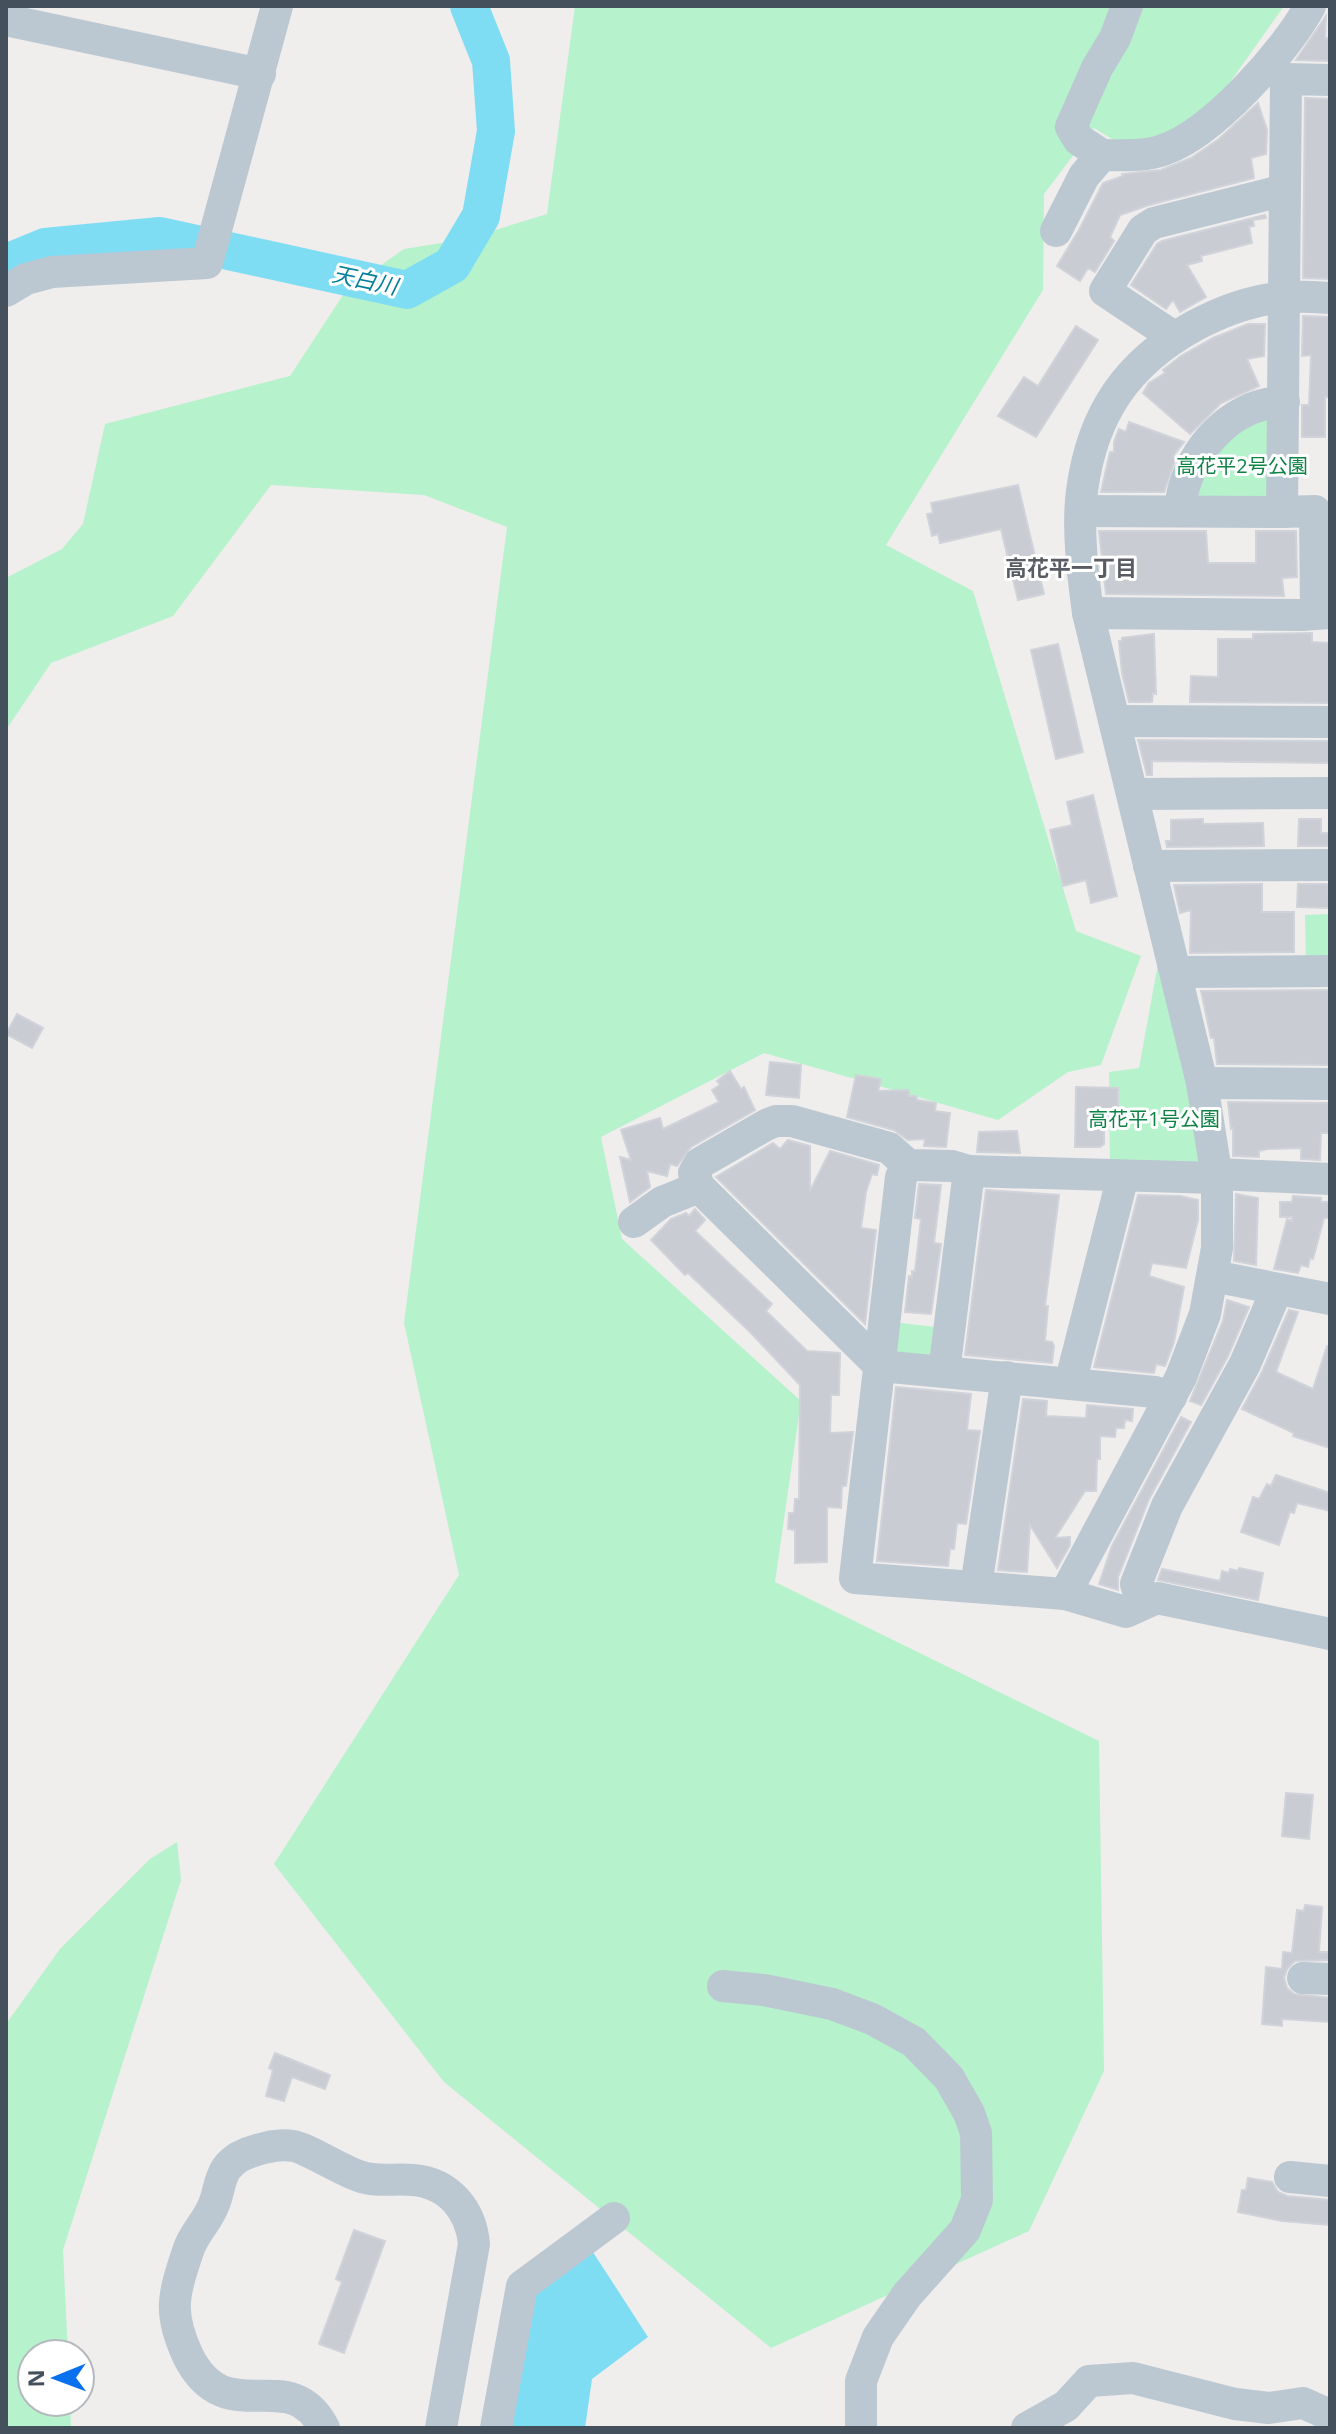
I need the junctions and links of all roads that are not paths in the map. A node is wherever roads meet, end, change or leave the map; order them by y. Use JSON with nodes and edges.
{"nodes":[{"id":1,"x":277,"y":6,"type":"edge"},
{"id":2,"x":1127,"y":6,"type":"edge"},
{"id":3,"x":1310,"y":6,"type":"edge"},
{"id":4,"x":6,"y":20,"type":"edge"},
{"id":5,"x":260,"y":74,"type":"junction"},
{"id":6,"x":1330,"y":80,"type":"edge"},
{"id":7,"x":1102,"y":155,"type":"junction"},
{"id":8,"x":1285,"y":190,"type":"junction"},
{"id":9,"x":1056,"y":231,"type":"dead end"},
{"id":10,"x":6,"y":291,"type":"edge"},
{"id":11,"x":1286,"y":297,"type":"junction"},
{"id":12,"x":1330,"y":298,"type":"edge"},
{"id":13,"x":1174,"y":337,"type":"junction"},
{"id":14,"x":1284,"y":402,"type":"junction"},
{"id":15,"x":1081,"y":511,"type":"junction"},
{"id":16,"x":1180,"y":511,"type":"junction"},
{"id":17,"x":1282,"y":512,"type":"junction"},
{"id":18,"x":1088,"y":613,"type":"junction"},
{"id":19,"x":1323,"y":613,"type":"edge"},
{"id":20,"x":1115,"y":721,"type":"junction"},
{"id":21,"x":1330,"y":722,"type":"edge"},
{"id":22,"x":1330,"y":793,"type":"edge"},
{"id":23,"x":1133,"y":794,"type":"junction"},
{"id":24,"x":1330,"y":865,"type":"edge"},
{"id":25,"x":1149,"y":866,"type":"junction"},
{"id":26,"x":1330,"y":971,"type":"edge"},
{"id":27,"x":1176,"y":972,"type":"junction"},
{"id":28,"x":1202,"y":1083,"type":"junction"},
{"id":29,"x":1330,"y":1084,"type":"edge"},
{"id":30,"x":908,"y":1165,"type":"junction"},
{"id":31,"x":969,"y":1171,"type":"junction"},
{"id":32,"x":1123,"y":1176,"type":"junction"},
{"id":33,"x":1217,"y":1176,"type":"junction"},
{"id":34,"x":1330,"y":1179,"type":"edge"},
{"id":35,"x":699,"y":1187,"type":"junction"},
{"id":36,"x":634,"y":1222,"type":"dead end"},
{"id":37,"x":1213,"y":1276,"type":"junction"},
{"id":38,"x":1277,"y":1289,"type":"junction"},
{"id":39,"x":1330,"y":1299,"type":"edge"},
{"id":40,"x":880,"y":1366,"type":"junction"},
{"id":41,"x":944,"y":1372,"type":"junction"},
{"id":42,"x":1007,"y":1377,"type":"junction"},
{"id":43,"x":1070,"y":1384,"type":"junction"},
{"id":44,"x":1171,"y":1397,"type":"junction"},
{"id":45,"x":976,"y":1587,"type":"junction"},
{"id":46,"x":1065,"y":1594,"type":"junction"},
{"id":47,"x":1142,"y":1603,"type":"junction"},
{"id":48,"x":1330,"y":1634,"type":"edge"},
{"id":49,"x":723,"y":1986,"type":"dead end"},
{"id":50,"x":1290,"y":2177,"type":"dead end"},
{"id":51,"x":1330,"y":2181,"type":"edge"},
{"id":52,"x":614,"y":2218,"type":"dead end"},
{"id":53,"x":1330,"y":2415,"type":"edge"},
{"id":54,"x":324,"y":2428,"type":"edge"},
{"id":55,"x":441,"y":2428,"type":"edge"},
{"id":56,"x":496,"y":2428,"type":"edge"},
{"id":57,"x":861,"y":2428,"type":"edge"},
{"id":58,"x":1027,"y":2428,"type":"edge"}],
"edges":[{"from":1,"to":5,"type":"street"},
{"from":2,"to":7,"type":"street"},
{"from":3,"to":7,"type":"street"},
{"from":4,"to":5,"type":"street"},
{"from":5,"to":10,"type":"street"},
{"from":6,"to":8,"type":"street"},
{"from":7,"to":9,"type":"street"},
{"from":8,"to":11,"type":"street"},
{"from":8,"to":13,"type":"street"},
{"from":11,"to":12,"type":"street"},
{"from":11,"to":13,"type":"street"},
{"from":11,"to":14,"type":"street"},
{"from":13,"to":15,"type":"street"},
{"from":14,"to":16,"type":"street"},
{"from":14,"to":17,"type":"street"},
{"from":15,"to":16,"type":"street"},
{"from":15,"to":18,"type":"street"},
{"from":16,"to":17,"type":"street"},
{"from":17,"to":19,"type":"street"},
{"from":18,"to":19,"type":"street"},
{"from":18,"to":20,"type":"street"},
{"from":20,"to":21,"type":"street"},
{"from":20,"to":23,"type":"street"},
{"from":22,"to":23,"type":"street"},
{"from":23,"to":25,"type":"street"},
{"from":24,"to":25,"type":"street"},
{"from":25,"to":27,"type":"street"},
{"from":26,"to":27,"type":"street"},
{"from":27,"to":28,"type":"street"},
{"from":28,"to":29,"type":"street"},
{"from":28,"to":33,"type":"street"},
{"from":30,"to":31,"type":"street"},
{"from":30,"to":35,"type":"street"},
{"from":30,"to":40,"type":"street"},
{"from":31,"to":32,"type":"street"},
{"from":31,"to":41,"type":"street"},
{"from":32,"to":33,"type":"street"},
{"from":32,"to":43,"type":"street"},
{"from":33,"to":34,"type":"street"},
{"from":33,"to":37,"type":"street"},
{"from":35,"to":36,"type":"street"},
{"from":35,"to":40,"type":"street"},
{"from":37,"to":38,"type":"street"},
{"from":37,"to":44,"type":"street"},
{"from":38,"to":39,"type":"street"},
{"from":38,"to":47,"type":"street"},
{"from":40,"to":41,"type":"street"},
{"from":40,"to":45,"type":"street"},
{"from":41,"to":42,"type":"street"},
{"from":42,"to":43,"type":"street"},
{"from":42,"to":45,"type":"street"},
{"from":43,"to":44,"type":"street"},
{"from":44,"to":46,"type":"street"},
{"from":45,"to":46,"type":"street"},
{"from":46,"to":47,"type":"street"},
{"from":47,"to":48,"type":"street"},
{"from":49,"to":57,"type":"street"},
{"from":50,"to":51,"type":"street"},
{"from":52,"to":56,"type":"street"},
{"from":53,"to":58,"type":"street"},
{"from":54,"to":55,"type":"street"}]}
